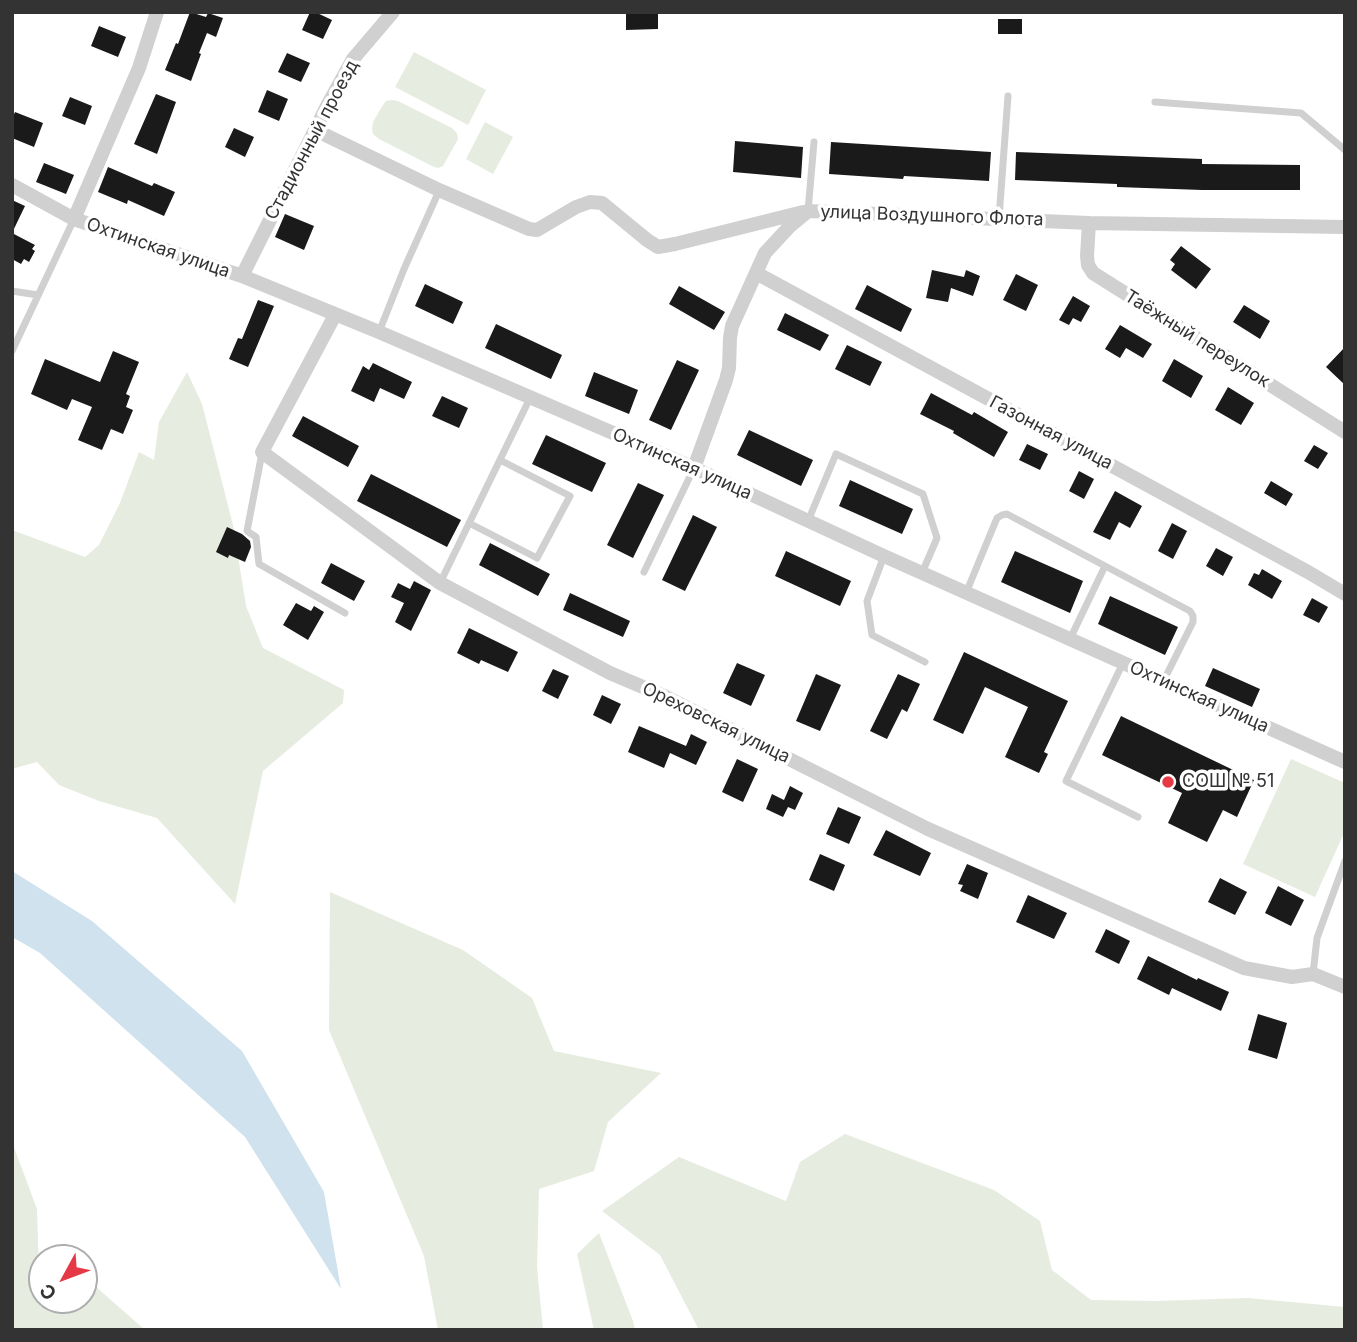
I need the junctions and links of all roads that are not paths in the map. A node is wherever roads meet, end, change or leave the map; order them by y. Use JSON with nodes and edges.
{"nodes":[{"id":1,"x":156,"y":12,"type":"edge"},
{"id":2,"x":393,"y":12,"type":"edge"},
{"id":3,"x":1008,"y":96,"type":"dead end"},
{"id":4,"x":1154,"y":102,"type":"dead end"},
{"id":5,"x":315,"y":130,"type":"junction"},
{"id":6,"x":814,"y":142,"type":"dead end"},
{"id":7,"x":1345,"y":149,"type":"edge"},
{"id":8,"x":12,"y":185,"type":"edge"},
{"id":9,"x":439,"y":190,"type":"junction"},
{"id":10,"x":808,"y":211,"type":"junction"},
{"id":11,"x":999,"y":218,"type":"junction"},
{"id":12,"x":75,"y":219,"type":"junction"},
{"id":13,"x":1089,"y":223,"type":"junction"},
{"id":14,"x":1345,"y":227,"type":"edge"},
{"id":15,"x":756,"y":273,"type":"junction"},
{"id":16,"x":242,"y":276,"type":"junction"},
{"id":17,"x":12,"y":291,"type":"edge"},
{"id":18,"x":38,"y":295,"type":"junction"},
{"id":19,"x":335,"y":315,"type":"junction"},
{"id":20,"x":379,"y":332,"type":"junction"},
{"id":21,"x":12,"y":351,"type":"edge"},
{"id":22,"x":530,"y":398,"type":"junction"},
{"id":23,"x":1345,"y":432,"type":"edge"},
{"id":24,"x":262,"y":452,"type":"junction"},
{"id":25,"x":500,"y":460,"type":"junction"},
{"id":26,"x":694,"y":468,"type":"junction"},
{"id":27,"x":808,"y":521,"type":"junction"},
{"id":28,"x":469,"y":523,"type":"junction"},
{"id":29,"x":884,"y":556,"type":"junction"},
{"id":30,"x":1105,"y":566,"type":"junction"},
{"id":31,"x":644,"y":572,"type":"dead end"},
{"id":32,"x":921,"y":573,"type":"junction"},
{"id":33,"x":440,"y":583,"type":"junction"},
{"id":34,"x":966,"y":593,"type":"junction"},
{"id":35,"x":1345,"y":594,"type":"edge"},
{"id":36,"x":345,"y":613,"type":"dead end"},
{"id":37,"x":1070,"y":639,"type":"junction"},
{"id":38,"x":925,"y":662,"type":"dead end"},
{"id":39,"x":1123,"y":663,"type":"junction"},
{"id":40,"x":1163,"y":681,"type":"junction"},
{"id":41,"x":1345,"y":762,"type":"edge"},
{"id":42,"x":1138,"y":817,"type":"dead end"},
{"id":43,"x":1345,"y":861,"type":"edge"},
{"id":44,"x":1313,"y":974,"type":"junction"},
{"id":45,"x":1345,"y":987,"type":"edge"}],
"edges":[{"from":1,"to":12,"type":"street"},
{"from":2,"to":5,"type":"street","name":"Стадионный проезд"},
{"from":3,"to":11,"type":"lane"},
{"from":4,"to":7,"type":"lane"},
{"from":5,"to":9,"type":"street"},
{"from":5,"to":16,"type":"street","name":"Стадионный проезд"},
{"from":6,"to":10,"type":"lane"},
{"from":8,"to":12,"type":"street","name":"Охтинская улица"},
{"from":9,"to":10,"type":"street"},
{"from":9,"to":20,"type":"lane"},
{"from":10,"to":11,"type":"street","name":"улица Воздушного Флота"},
{"from":10,"to":15,"type":"street","name":"улица Воздушного Флота"},
{"from":11,"to":13,"type":"street","name":"улица Воздушного Флота"},
{"from":12,"to":16,"type":"street","name":"Охтинская улица"},
{"from":12,"to":18,"type":"lane"},
{"from":13,"to":14,"type":"street","name":"улица Воздушного Флота"},
{"from":13,"to":23,"type":"street","name":"Таёжный переулок"},
{"from":15,"to":26,"type":"street","name":"улица Воздушного Флота"},
{"from":15,"to":35,"type":"street","name":"Газонная улица"},
{"from":16,"to":19,"type":"street","name":"Охтинская улица"},
{"from":17,"to":18,"type":"lane"},
{"from":18,"to":21,"type":"lane"},
{"from":19,"to":20,"type":"street","name":"Охтинская улица"},
{"from":19,"to":24,"type":"street"},
{"from":20,"to":22,"type":"street","name":"Охтинская улица"},
{"from":22,"to":25,"type":"lane"},
{"from":22,"to":26,"type":"street","name":"Охтинская улица"},
{"from":24,"to":33,"type":"street","name":"Ореховская улица"},
{"from":24,"to":36,"type":"lane"},
{"from":25,"to":28,"type":"lane"},
{"from":25,"to":28,"type":"lane"},
{"from":26,"to":27,"type":"street","name":"Охтинская улица"},
{"from":26,"to":31,"type":"lane"},
{"from":27,"to":29,"type":"street","name":"Охтинская улица"},
{"from":27,"to":32,"type":"lane"},
{"from":28,"to":33,"type":"lane"},
{"from":29,"to":32,"type":"street","name":"Охтинская улица"},
{"from":29,"to":38,"type":"lane"},
{"from":30,"to":34,"type":"lane"},
{"from":30,"to":37,"type":"lane"},
{"from":30,"to":40,"type":"lane"},
{"from":32,"to":34,"type":"street","name":"Охтинская улица"},
{"from":33,"to":44,"type":"street","name":"Ореховская улица"},
{"from":34,"to":37,"type":"street","name":"Охтинская улица"},
{"from":37,"to":39,"type":"street","name":"Охтинская улица"},
{"from":39,"to":40,"type":"street","name":"Охтинская улица"},
{"from":39,"to":42,"type":"lane"},
{"from":40,"to":41,"type":"street","name":"Охтинская улица"},
{"from":43,"to":44,"type":"lane"},
{"from":44,"to":45,"type":"street","name":"Ореховская улица"}]}
